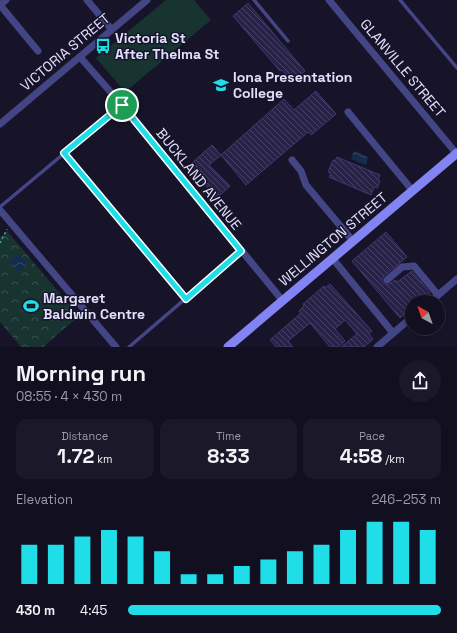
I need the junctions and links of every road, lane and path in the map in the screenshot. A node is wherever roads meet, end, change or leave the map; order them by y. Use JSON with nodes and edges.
{"nodes":[{"id":1,"x":6,"y":0,"type":"edge"},
{"id":2,"x":87,"y":0,"type":"edge"},
{"id":3,"x":147,"y":0,"type":"edge"},
{"id":4,"x":254,"y":0,"type":"edge"},
{"id":5,"x":329,"y":0,"type":"edge"},
{"id":6,"x":400,"y":0,"type":"edge"},
{"id":7,"x":0,"y":5,"type":"edge"},
{"id":8,"x":112,"y":30,"type":"junction"},
{"id":9,"x":288,"y":41,"type":"dead end"},
{"id":10,"x":38,"y":51,"type":"dead end"},
{"id":11,"x":80,"y":57,"type":"junction"},
{"id":12,"x":457,"y":68,"type":"edge"},
{"id":13,"x":122,"y":105,"type":"junction"},
{"id":14,"x":348,"y":112,"type":"dead end"},
{"id":15,"x":0,"y":124,"type":"edge"},
{"id":16,"x":64,"y":153,"type":"junction"},
{"id":17,"x":457,"y":153,"type":"edge"},
{"id":18,"x":292,"y":160,"type":"dead end"},
{"id":19,"x":412,"y":190,"type":"junction"},
{"id":20,"x":0,"y":208,"type":"edge"},
{"id":21,"x":11,"y":223,"type":"junction"},
{"id":22,"x":353,"y":242,"type":"junction"},
{"id":23,"x":0,"y":243,"type":"edge"},
{"id":24,"x":241,"y":251,"type":"junction"},
{"id":25,"x":332,"y":259,"type":"junction"},
{"id":26,"x":457,"y":279,"type":"edge"},
{"id":27,"x":387,"y":280,"type":"dead end"},
{"id":28,"x":438,"y":295,"type":"joint"},
{"id":29,"x":186,"y":299,"type":"junction"},
{"id":30,"x":283,"y":301,"type":"junction"},
{"id":31,"x":405,"y":323,"type":"edge"},
{"id":32,"x":393,"y":333,"type":"junction"},
{"id":33,"x":116,"y":347,"type":"edge"},
{"id":34,"x":129,"y":347,"type":"edge"},
{"id":35,"x":228,"y":347,"type":"edge"},
{"id":36,"x":377,"y":347,"type":"edge"}],
"edges":[{"from":1,"to":7,"type":"street"},
{"from":2,"to":8,"type":"street"},
{"from":3,"to":8,"type":"street","name":"VICTORIA STREET"},
{"from":4,"to":9,"type":"lane"},
{"from":5,"to":17,"type":"street","name":"GLANVILLE STREET"},
{"from":6,"to":12,"type":"lane"},
{"from":7,"to":10,"type":"street"},
{"from":8,"to":11,"type":"street","name":"VICTORIA STREET"},
{"from":11,"to":13,"type":"street","name":"BUCKLAND AVENUE"},
{"from":11,"to":15,"type":"street","name":"VICTORIA STREET"},
{"from":13,"to":16,"type":"lane"},
{"from":13,"to":24,"type":"street","name":"BUCKLAND AVENUE"},
{"from":14,"to":19,"type":"street"},
{"from":16,"to":20,"type":"lane"},
{"from":16,"to":29,"type":"lane"},
{"from":17,"to":19,"type":"street","name":"WELLINGTON STREET"},
{"from":18,"to":22,"type":"street"},
{"from":19,"to":22,"type":"street","name":"WELLINGTON STREET"},
{"from":20,"to":21,"type":"street"},
{"from":21,"to":23,"type":"path"},
{"from":21,"to":33,"type":"street"},
{"from":22,"to":25,"type":"street","name":"WELLINGTON STREET"},
{"from":24,"to":29,"type":"lane"},
{"from":24,"to":30,"type":"street","name":"BUCKLAND AVENUE"},
{"from":25,"to":30,"type":"street","name":"WELLINGTON STREET"},
{"from":25,"to":32,"type":"street"},
{"from":26,"to":28,"type":"street"},
{"from":27,"to":28,"type":"street"},
{"from":29,"to":34,"type":"lane"},
{"from":30,"to":35,"type":"street","name":"WELLINGTON STREET"},
{"from":31,"to":32,"type":"street"},
{"from":32,"to":36,"type":"street"}]}
